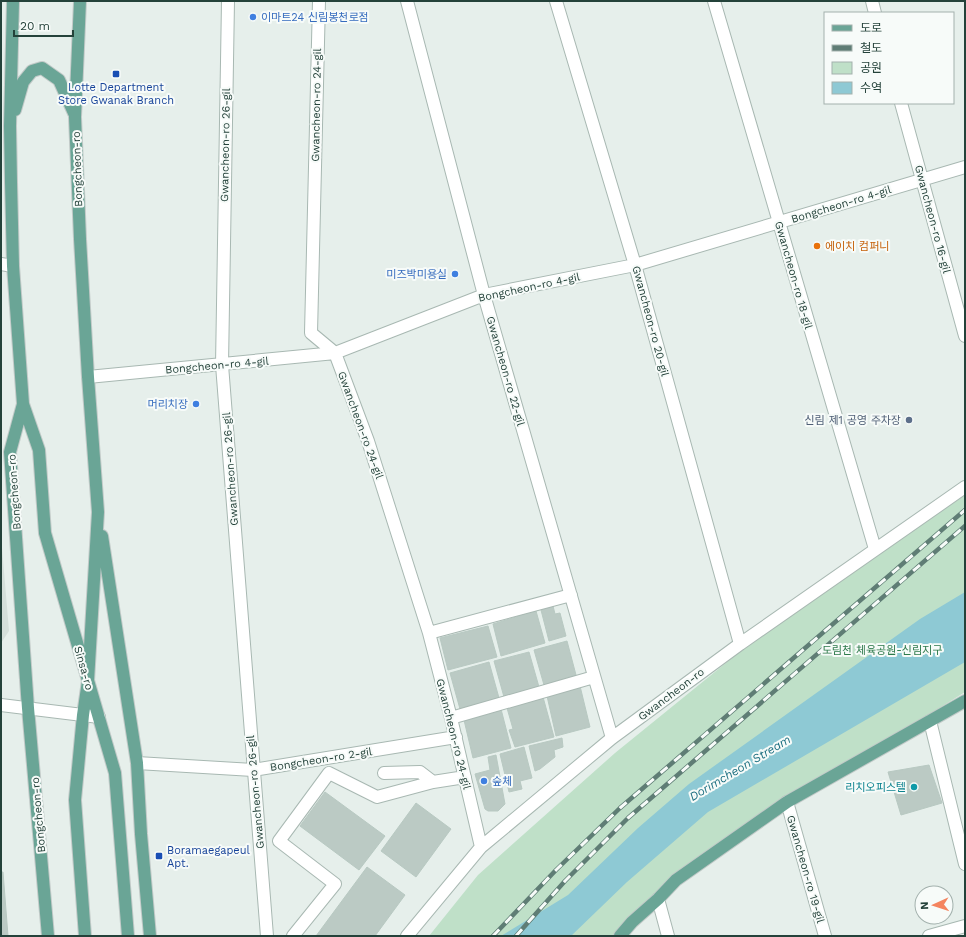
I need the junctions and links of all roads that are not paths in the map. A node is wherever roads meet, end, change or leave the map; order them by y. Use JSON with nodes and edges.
{"nodes":[{"id":1,"x":14,"y":1,"type":"edge"},
{"id":2,"x":80,"y":1,"type":"edge"},
{"id":3,"x":228,"y":1,"type":"edge"},
{"id":4,"x":318,"y":1,"type":"edge"},
{"id":5,"x":407,"y":1,"type":"edge"},
{"id":6,"x":556,"y":1,"type":"edge"},
{"id":7,"x":714,"y":1,"type":"edge"},
{"id":8,"x":872,"y":1,"type":"edge"},
{"id":9,"x":875,"y":12,"type":"edge"},
{"id":10,"x":900,"y":104,"type":"edge"},
{"id":11,"x":75,"y":117,"type":"junction"},
{"id":12,"x":10,"y":126,"type":"junction"},
{"id":13,"x":965,"y":167,"type":"edge"},
{"id":14,"x":922,"y":180,"type":"junction"},
{"id":15,"x":779,"y":222,"type":"junction"},
{"id":16,"x":7,"y":265,"type":"edge"},
{"id":17,"x":635,"y":265,"type":"junction"},
{"id":18,"x":484,"y":295,"type":"junction"},
{"id":19,"x":965,"y":336,"type":"edge"},
{"id":20,"x":335,"y":353,"type":"junction"},
{"id":21,"x":222,"y":365,"type":"junction"},
{"id":22,"x":88,"y":377,"type":"junction"},
{"id":23,"x":23,"y":404,"type":"junction"},
{"id":24,"x":965,"y":487,"type":"edge"},
{"id":25,"x":98,"y":512,"type":"junction"},
{"id":26,"x":875,"y":549,"type":"junction"},
{"id":27,"x":570,"y":595,"type":"junction"},
{"id":28,"x":429,"y":633,"type":"junction"},
{"id":29,"x":740,"y":644,"type":"junction"},
{"id":30,"x":594,"y":677,"type":"junction"},
{"id":31,"x":88,"y":681,"type":"junction"},
{"id":32,"x":965,"y":701,"type":"edge"},
{"id":33,"x":1,"y":705,"type":"edge"},
{"id":34,"x":28,"y":708,"type":"junction"},
{"id":35,"x":83,"y":715,"type":"junction"},
{"id":36,"x":99,"y":717,"type":"junction"},
{"id":37,"x":451,"y":718,"type":"junction"},
{"id":38,"x":930,"y":721,"type":"junction"},
{"id":39,"x":456,"y":737,"type":"junction"},
{"id":40,"x":612,"y":738,"type":"junction"},
{"id":41,"x":137,"y":763,"type":"junction"},
{"id":42,"x":253,"y":770,"type":"junction"},
{"id":43,"x":384,"y":773,"type":"dead end"},
{"id":44,"x":465,"y":777,"type":"junction"},
{"id":45,"x":433,"y":782,"type":"junction"},
{"id":46,"x":787,"y":802,"type":"junction"},
{"id":47,"x":481,"y":847,"type":"junction"},
{"id":48,"x":965,"y":864,"type":"edge"},
{"id":49,"x":658,"y":899,"type":"junction"},
{"id":50,"x":965,"y":926,"type":"edge"},
{"id":51,"x":48,"y":936,"type":"edge"},
{"id":52,"x":85,"y":936,"type":"edge"},
{"id":53,"x":128,"y":936,"type":"edge"},
{"id":54,"x":150,"y":936,"type":"edge"},
{"id":55,"x":267,"y":936,"type":"edge"},
{"id":56,"x":293,"y":936,"type":"edge"},
{"id":57,"x":407,"y":936,"type":"edge"},
{"id":58,"x":620,"y":936,"type":"edge"},
{"id":59,"x":668,"y":936,"type":"edge"},
{"id":60,"x":825,"y":936,"type":"edge"},
{"id":61,"x":929,"y":936,"type":"edge"}],
"edges":[{"from":1,"to":12,"type":"main road","name":"Bongcheon-ro"},
{"from":2,"to":11,"type":"main road","name":"Bongcheon-ro"},
{"from":3,"to":21,"type":"street","name":"Gwancheon-ro 26-gil"},
{"from":4,"to":20,"type":"street","name":"Gwancheon-ro 24-gil"},
{"from":5,"to":18,"type":"street","name":"Gwancheon-ro 22-gil"},
{"from":6,"to":17,"type":"street","name":"Gwancheon-ro 20-gil"},
{"from":7,"to":15,"type":"street","name":"Gwancheon-ro 18-gil"},
{"from":8,"to":9,"type":"street"},
{"from":10,"to":14,"type":"street","name":"Gwancheon-ro 16-gil"},
{"from":11,"to":12,"type":"main road"},
{"from":11,"to":22,"type":"main road","name":"Bongcheon-ro"},
{"from":12,"to":16,"type":"main road","name":"Bongcheon-ro"},
{"from":13,"to":14,"type":"street","name":"Bongcheon-ro 4-gil"},
{"from":14,"to":15,"type":"street","name":"Bongcheon-ro 4-gil"},
{"from":14,"to":19,"type":"street","name":"Gwancheon-ro 16-gil"},
{"from":15,"to":17,"type":"street","name":"Bongcheon-ro 4-gil"},
{"from":15,"to":26,"type":"street","name":"Gwancheon-ro 18-gil"},
{"from":16,"to":23,"type":"main road","name":"Bongcheon-ro"},
{"from":17,"to":18,"type":"street","name":"Bongcheon-ro 4-gil"},
{"from":17,"to":29,"type":"street","name":"Gwancheon-ro 20-gil"},
{"from":18,"to":20,"type":"street","name":"Bongcheon-ro 4-gil"},
{"from":18,"to":27,"type":"street","name":"Gwancheon-ro 22-gil"},
{"from":20,"to":21,"type":"street","name":"Bongcheon-ro 4-gil"},
{"from":20,"to":28,"type":"street","name":"Gwancheon-ro 24-gil"},
{"from":21,"to":22,"type":"street","name":"Bongcheon-ro 4-gil"},
{"from":21,"to":42,"type":"street","name":"Gwancheon-ro 26-gil"},
{"from":22,"to":25,"type":"main road","name":"Bongcheon-ro"},
{"from":23,"to":31,"type":"main road","name":"Sinsa-ro"},
{"from":23,"to":34,"type":"main road","name":"Bongcheon-ro"},
{"from":24,"to":26,"type":"street","name":"Gwancheon-ro"},
{"from":25,"to":31,"type":"main road","name":"Bongcheon-ro"},
{"from":25,"to":41,"type":"main road"},
{"from":26,"to":29,"type":"street","name":"Gwancheon-ro"},
{"from":27,"to":28,"type":"street"},
{"from":27,"to":30,"type":"street","name":"Gwancheon-ro 22-gil"},
{"from":28,"to":37,"type":"street","name":"Gwancheon-ro 24-gil"},
{"from":29,"to":40,"type":"street","name":"Gwancheon-ro"},
{"from":30,"to":37,"type":"street"},
{"from":30,"to":40,"type":"street","name":"Gwancheon-ro 22-gil"},
{"from":31,"to":35,"type":"main road","name":"Bongcheon-ro"},
{"from":31,"to":36,"type":"main road","name":"Sinsa-ro"},
{"from":32,"to":38,"type":"main road"},
{"from":33,"to":34,"type":"street"},
{"from":34,"to":35,"type":"street"},
{"from":34,"to":51,"type":"main road","name":"Bongcheon-ro"},
{"from":35,"to":36,"type":"street"},
{"from":35,"to":52,"type":"main road","name":"Bongcheon-ro"},
{"from":36,"to":53,"type":"main road","name":"Sinsa-ro"},
{"from":37,"to":39,"type":"street","name":"Gwancheon-ro 24-gil"},
{"from":38,"to":46,"type":"main road"},
{"from":38,"to":48,"type":"street"},
{"from":39,"to":42,"type":"street","name":"Bongcheon-ro 2-gil"},
{"from":39,"to":44,"type":"street","name":"Gwancheon-ro 24-gil"},
{"from":40,"to":47,"type":"street","name":"Gwancheon-ro"},
{"from":41,"to":42,"type":"street","name":"Bongcheon-ro 2-gil"},
{"from":41,"to":54,"type":"main road"},
{"from":42,"to":55,"type":"street","name":"Gwancheon-ro 26-gil"},
{"from":43,"to":45,"type":"street"},
{"from":44,"to":45,"type":"street"},
{"from":44,"to":47,"type":"street","name":"Gwancheon-ro 24-gil"},
{"from":45,"to":56,"type":"street"},
{"from":46,"to":49,"type":"main road"},
{"from":46,"to":60,"type":"street","name":"Gwancheon-ro 19-gil"},
{"from":47,"to":57,"type":"street","name":"Gwancheon-ro"},
{"from":49,"to":58,"type":"main road"},
{"from":49,"to":59,"type":"street"},
{"from":50,"to":61,"type":"street"}]}
